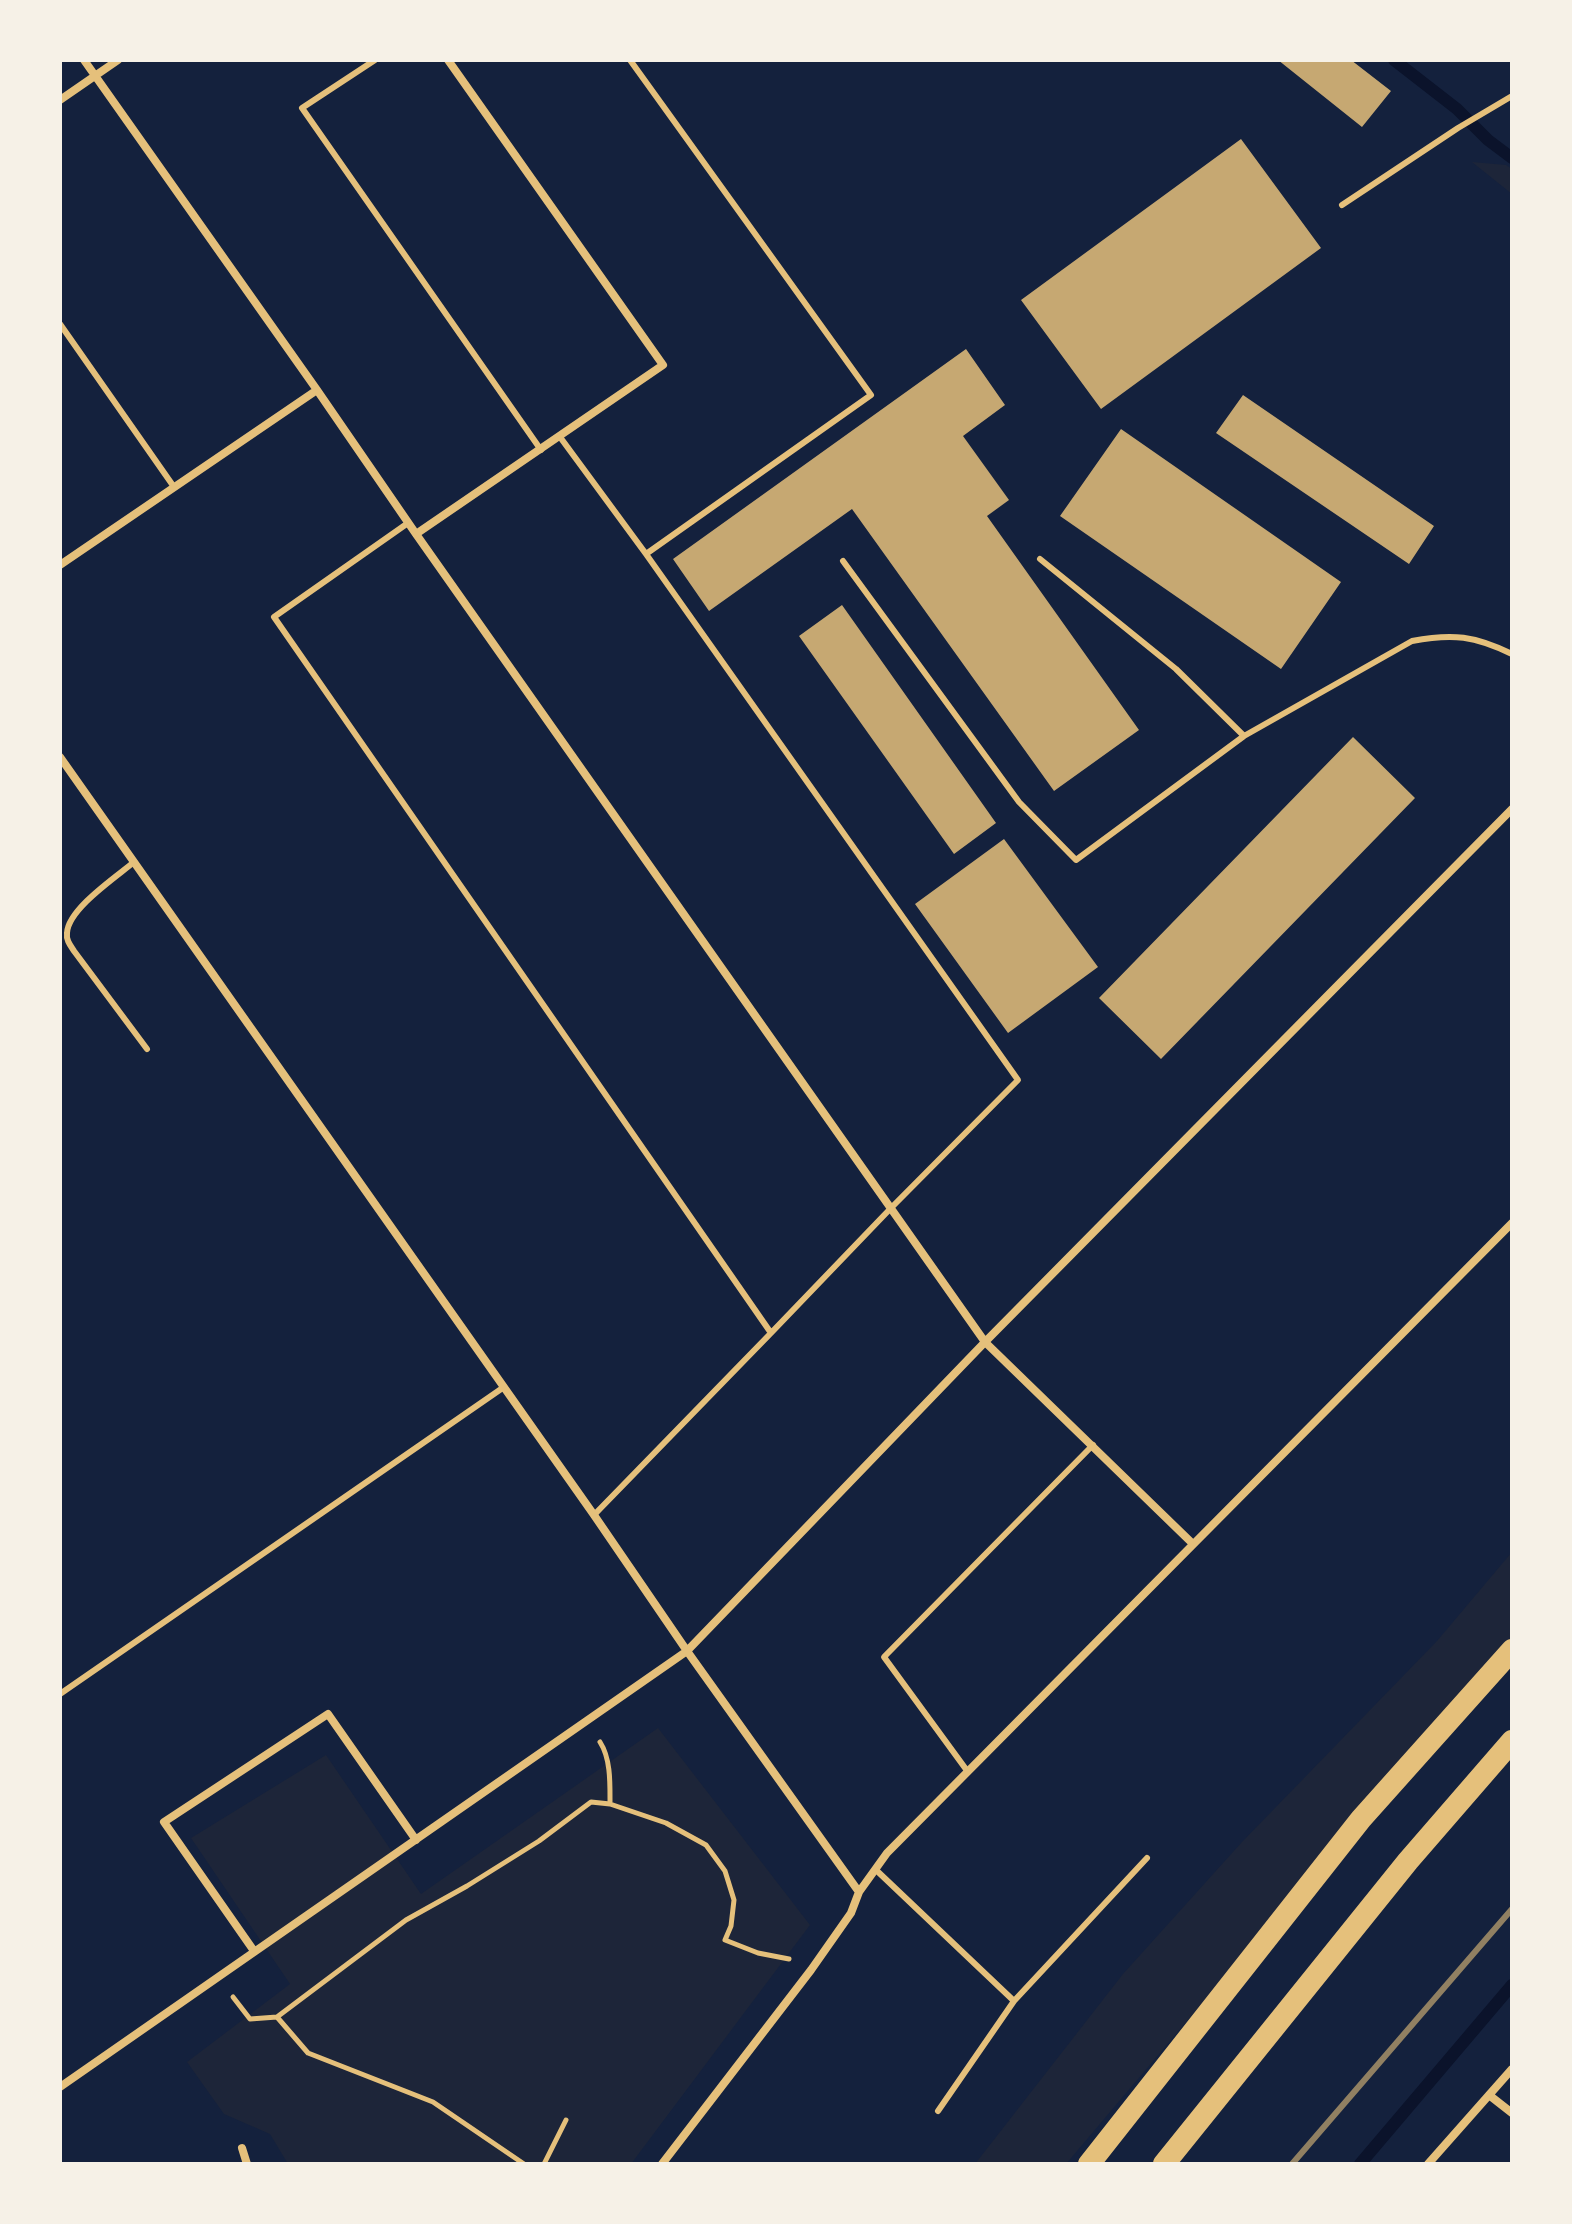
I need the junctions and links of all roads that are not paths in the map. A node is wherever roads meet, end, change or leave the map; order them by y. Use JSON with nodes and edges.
{"nodes":[{"id":1,"x":84,"y":60,"type":"edge"},
{"id":2,"x":118,"y":60,"type":"edge"},
{"id":3,"x":375,"y":60,"type":"edge"},
{"id":4,"x":448,"y":60,"type":"edge"},
{"id":5,"x":630,"y":60,"type":"edge"},
{"id":6,"x":95,"y":75,"type":"junction"},
{"id":7,"x":1512,"y":96,"type":"edge"},
{"id":8,"x":60,"y":100,"type":"edge"},
{"id":9,"x":1342,"y":205,"type":"dead end"},
{"id":10,"x":60,"y":324,"type":"edge"},
{"id":11,"x":317,"y":390,"type":"junction"},
{"id":12,"x":560,"y":437,"type":"junction"},
{"id":13,"x":541,"y":450,"type":"junction"},
{"id":14,"x":174,"y":487,"type":"junction"},
{"id":15,"x":408,"y":523,"type":"junction"},
{"id":16,"x":416,"y":534,"type":"junction"},
{"id":17,"x":646,"y":554,"type":"junction"},
{"id":18,"x":1040,"y":559,"type":"dead end"},
{"id":19,"x":843,"y":561,"type":"dead end"},
{"id":20,"x":60,"y":565,"type":"edge"},
{"id":21,"x":1512,"y":654,"type":"edge"},
{"id":22,"x":1244,"y":736,"type":"junction"},
{"id":23,"x":60,"y":757,"type":"edge"},
{"id":24,"x":1512,"y":809,"type":"edge"},
{"id":25,"x":134,"y":862,"type":"junction"},
{"id":26,"x":147,"y":1049,"type":"dead end"},
{"id":27,"x":891,"y":1208,"type":"junction"},
{"id":28,"x":1512,"y":1223,"type":"edge"},
{"id":29,"x":771,"y":1333,"type":"junction"},
{"id":30,"x":985,"y":1342,"type":"junction"},
{"id":31,"x":504,"y":1387,"type":"junction"},
{"id":32,"x":1093,"y":1445,"type":"junction"},
{"id":33,"x":594,"y":1515,"type":"junction"},
{"id":34,"x":1193,"y":1544,"type":"junction"},
{"id":35,"x":1512,"y":1650,"type":"edge"},
{"id":36,"x":687,"y":1651,"type":"junction"},
{"id":37,"x":60,"y":1694,"type":"edge"},
{"id":38,"x":1512,"y":1741,"type":"edge"},
{"id":39,"x":968,"y":1772,"type":"junction"},
{"id":40,"x":416,"y":1840,"type":"junction"},
{"id":41,"x":1147,"y":1858,"type":"dead end"},
{"id":42,"x":875,"y":1869,"type":"junction"},
{"id":43,"x":859,"y":1892,"type":"junction"},
{"id":44,"x":254,"y":1951,"type":"junction"},
{"id":45,"x":1014,"y":2001,"type":"junction"},
{"id":46,"x":1512,"y":2069,"type":"edge"},
{"id":47,"x":60,"y":2087,"type":"edge"},
{"id":48,"x":1489,"y":2095,"type":"junction"},
{"id":49,"x":938,"y":2111,"type":"dead end"},
{"id":50,"x":1512,"y":2113,"type":"edge"},
{"id":51,"x":242,"y":2148,"type":"dead end"},
{"id":52,"x":247,"y":2164,"type":"edge"},
{"id":53,"x":662,"y":2164,"type":"edge"},
{"id":54,"x":1089,"y":2164,"type":"edge"},
{"id":55,"x":1164,"y":2164,"type":"edge"},
{"id":56,"x":1428,"y":2164,"type":"edge"}],
"edges":[{"from":1,"to":6,"type":"street"},
{"from":2,"to":6,"type":"street"},
{"from":3,"to":13,"type":"lane"},
{"from":4,"to":12,"type":"street"},
{"from":5,"to":17,"type":"lane"},
{"from":6,"to":8,"type":"street"},
{"from":6,"to":11,"type":"street"},
{"from":7,"to":9,"type":"lane"},
{"from":10,"to":14,"type":"lane"},
{"from":11,"to":14,"type":"street"},
{"from":11,"to":15,"type":"street"},
{"from":12,"to":13,"type":"street"},
{"from":12,"to":17,"type":"lane"},
{"from":13,"to":16,"type":"street"},
{"from":14,"to":20,"type":"street"},
{"from":15,"to":16,"type":"street"},
{"from":15,"to":29,"type":"lane"},
{"from":16,"to":27,"type":"street"},
{"from":17,"to":27,"type":"lane"},
{"from":18,"to":22,"type":"lane"},
{"from":19,"to":22,"type":"lane"},
{"from":21,"to":22,"type":"lane"},
{"from":23,"to":25,"type":"street"},
{"from":24,"to":30,"type":"street"},
{"from":25,"to":26,"type":"lane"},
{"from":25,"to":31,"type":"street"},
{"from":27,"to":29,"type":"lane"},
{"from":27,"to":30,"type":"street"},
{"from":28,"to":34,"type":"street"},
{"from":29,"to":33,"type":"lane"},
{"from":30,"to":32,"type":"street"},
{"from":30,"to":36,"type":"street"},
{"from":31,"to":33,"type":"street"},
{"from":31,"to":37,"type":"lane"},
{"from":32,"to":34,"type":"street"},
{"from":32,"to":39,"type":"lane"},
{"from":33,"to":36,"type":"street"},
{"from":34,"to":39,"type":"street"},
{"from":35,"to":54,"type":"highway"},
{"from":36,"to":40,"type":"street"},
{"from":36,"to":43,"type":"street"},
{"from":38,"to":55,"type":"highway"},
{"from":39,"to":42,"type":"street"},
{"from":40,"to":44,"type":"street"},
{"from":40,"to":44,"type":"street"},
{"from":41,"to":45,"type":"lane"},
{"from":42,"to":43,"type":"street"},
{"from":42,"to":45,"type":"lane"},
{"from":43,"to":53,"type":"street"},
{"from":44,"to":47,"type":"street"},
{"from":45,"to":49,"type":"lane"},
{"from":46,"to":48,"type":"street"},
{"from":48,"to":50,"type":"street"},
{"from":48,"to":56,"type":"street"},
{"from":51,"to":52,"type":"street"}]}
